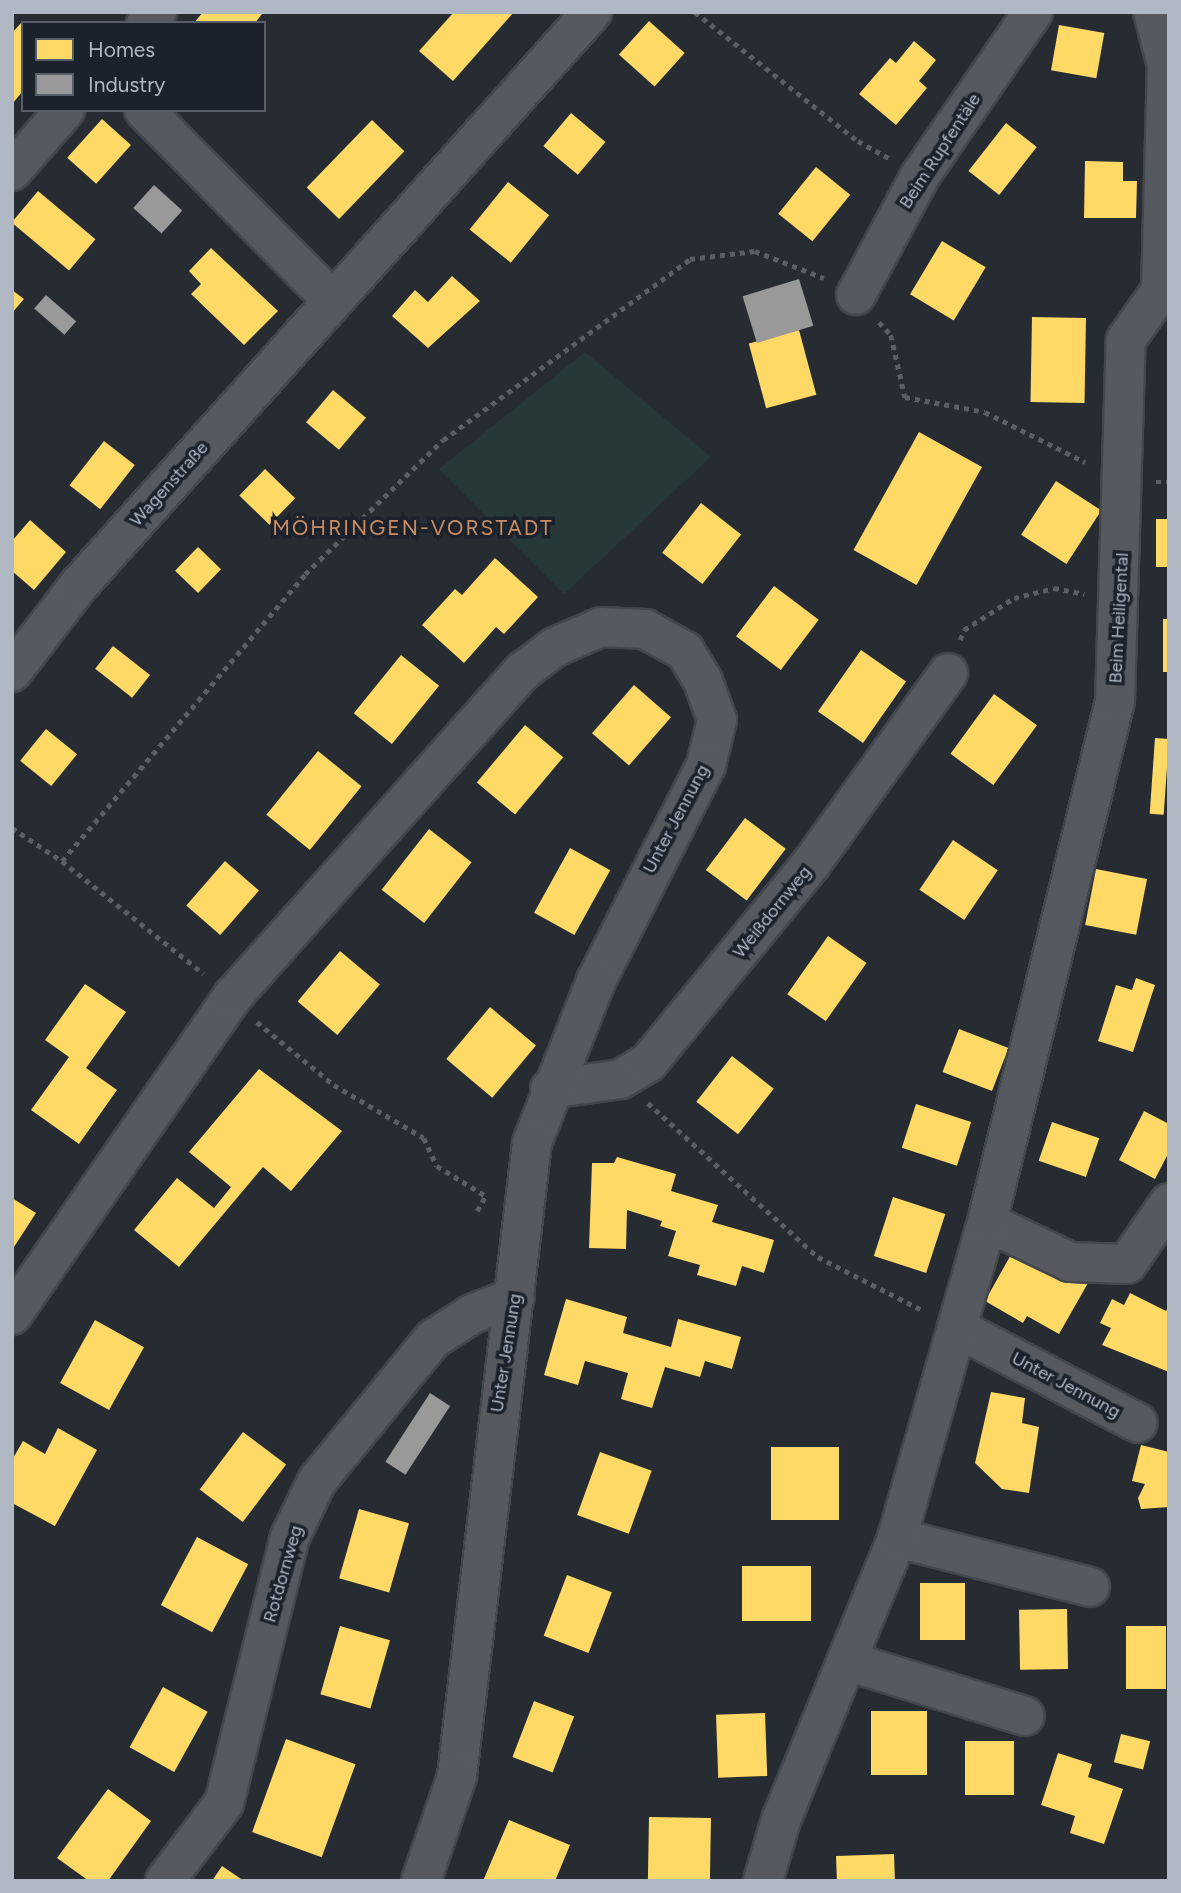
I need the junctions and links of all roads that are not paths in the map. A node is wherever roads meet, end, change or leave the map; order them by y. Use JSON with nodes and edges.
{"nodes":[{"id":1,"x":592,"y":12,"type":"edge"},
{"id":2,"x":1032,"y":12,"type":"edge"},
{"id":3,"x":1153,"y":12,"type":"edge"},
{"id":4,"x":1168,"y":66,"type":"edge"},
{"id":5,"x":63,"y":112,"type":"edge"},
{"id":6,"x":146,"y":112,"type":"edge"},
{"id":7,"x":12,"y":172,"type":"edge"},
{"id":8,"x":856,"y":295,"type":"road end"},
{"id":9,"x":332,"y":300,"type":"junction"},
{"id":10,"x":12,"y":672,"type":"edge"},
{"id":11,"x":948,"y":673,"type":"road end"},
{"id":12,"x":550,"y":1089,"type":"junction"},
{"id":13,"x":1169,"y":1203,"type":"edge"},
{"id":14,"x":987,"y":1222,"type":"junction"},
{"id":15,"x":515,"y":1297,"type":"junction"},
{"id":16,"x":12,"y":1315,"type":"edge"},
{"id":17,"x":957,"y":1328,"type":"junction"},
{"id":18,"x":1138,"y":1423,"type":"dead end"},
{"id":19,"x":897,"y":1538,"type":"junction"},
{"id":20,"x":1090,"y":1587,"type":"dead end"},
{"id":21,"x":846,"y":1661,"type":"junction"},
{"id":22,"x":1026,"y":1716,"type":"dead end"},
{"id":23,"x":165,"y":1881,"type":"edge"},
{"id":24,"x":421,"y":1881,"type":"edge"},
{"id":25,"x":763,"y":1881,"type":"edge"}],
"edges":[{"from":1,"to":9,"type":"street","name":"Wagenstraße"},
{"from":2,"to":8,"type":"street","name":"Beim Rupfentäle"},
{"from":3,"to":4,"type":"street","name":"Beim Heiligental"},
{"from":4,"to":14,"type":"street","name":"Beim Heiligental"},
{"from":5,"to":7,"type":"street"},
{"from":6,"to":9,"type":"street"},
{"from":9,"to":10,"type":"street","name":"Wagenstraße"},
{"from":11,"to":12,"type":"street","name":"Weißdornweg"},
{"from":12,"to":15,"type":"street","name":"Unter Jennung"},
{"from":12,"to":16,"type":"street","name":"Unter Jennung"},
{"from":13,"to":14,"type":"street"},
{"from":14,"to":17,"type":"street"},
{"from":15,"to":23,"type":"street","name":"Rotdornweg"},
{"from":15,"to":24,"type":"street","name":"Unter Jennung"},
{"from":17,"to":18,"type":"street","name":"Unter Jennung"},
{"from":17,"to":19,"type":"street"},
{"from":19,"to":20,"type":"street"},
{"from":19,"to":21,"type":"street"},
{"from":21,"to":22,"type":"street"},
{"from":21,"to":25,"type":"street"}]}
